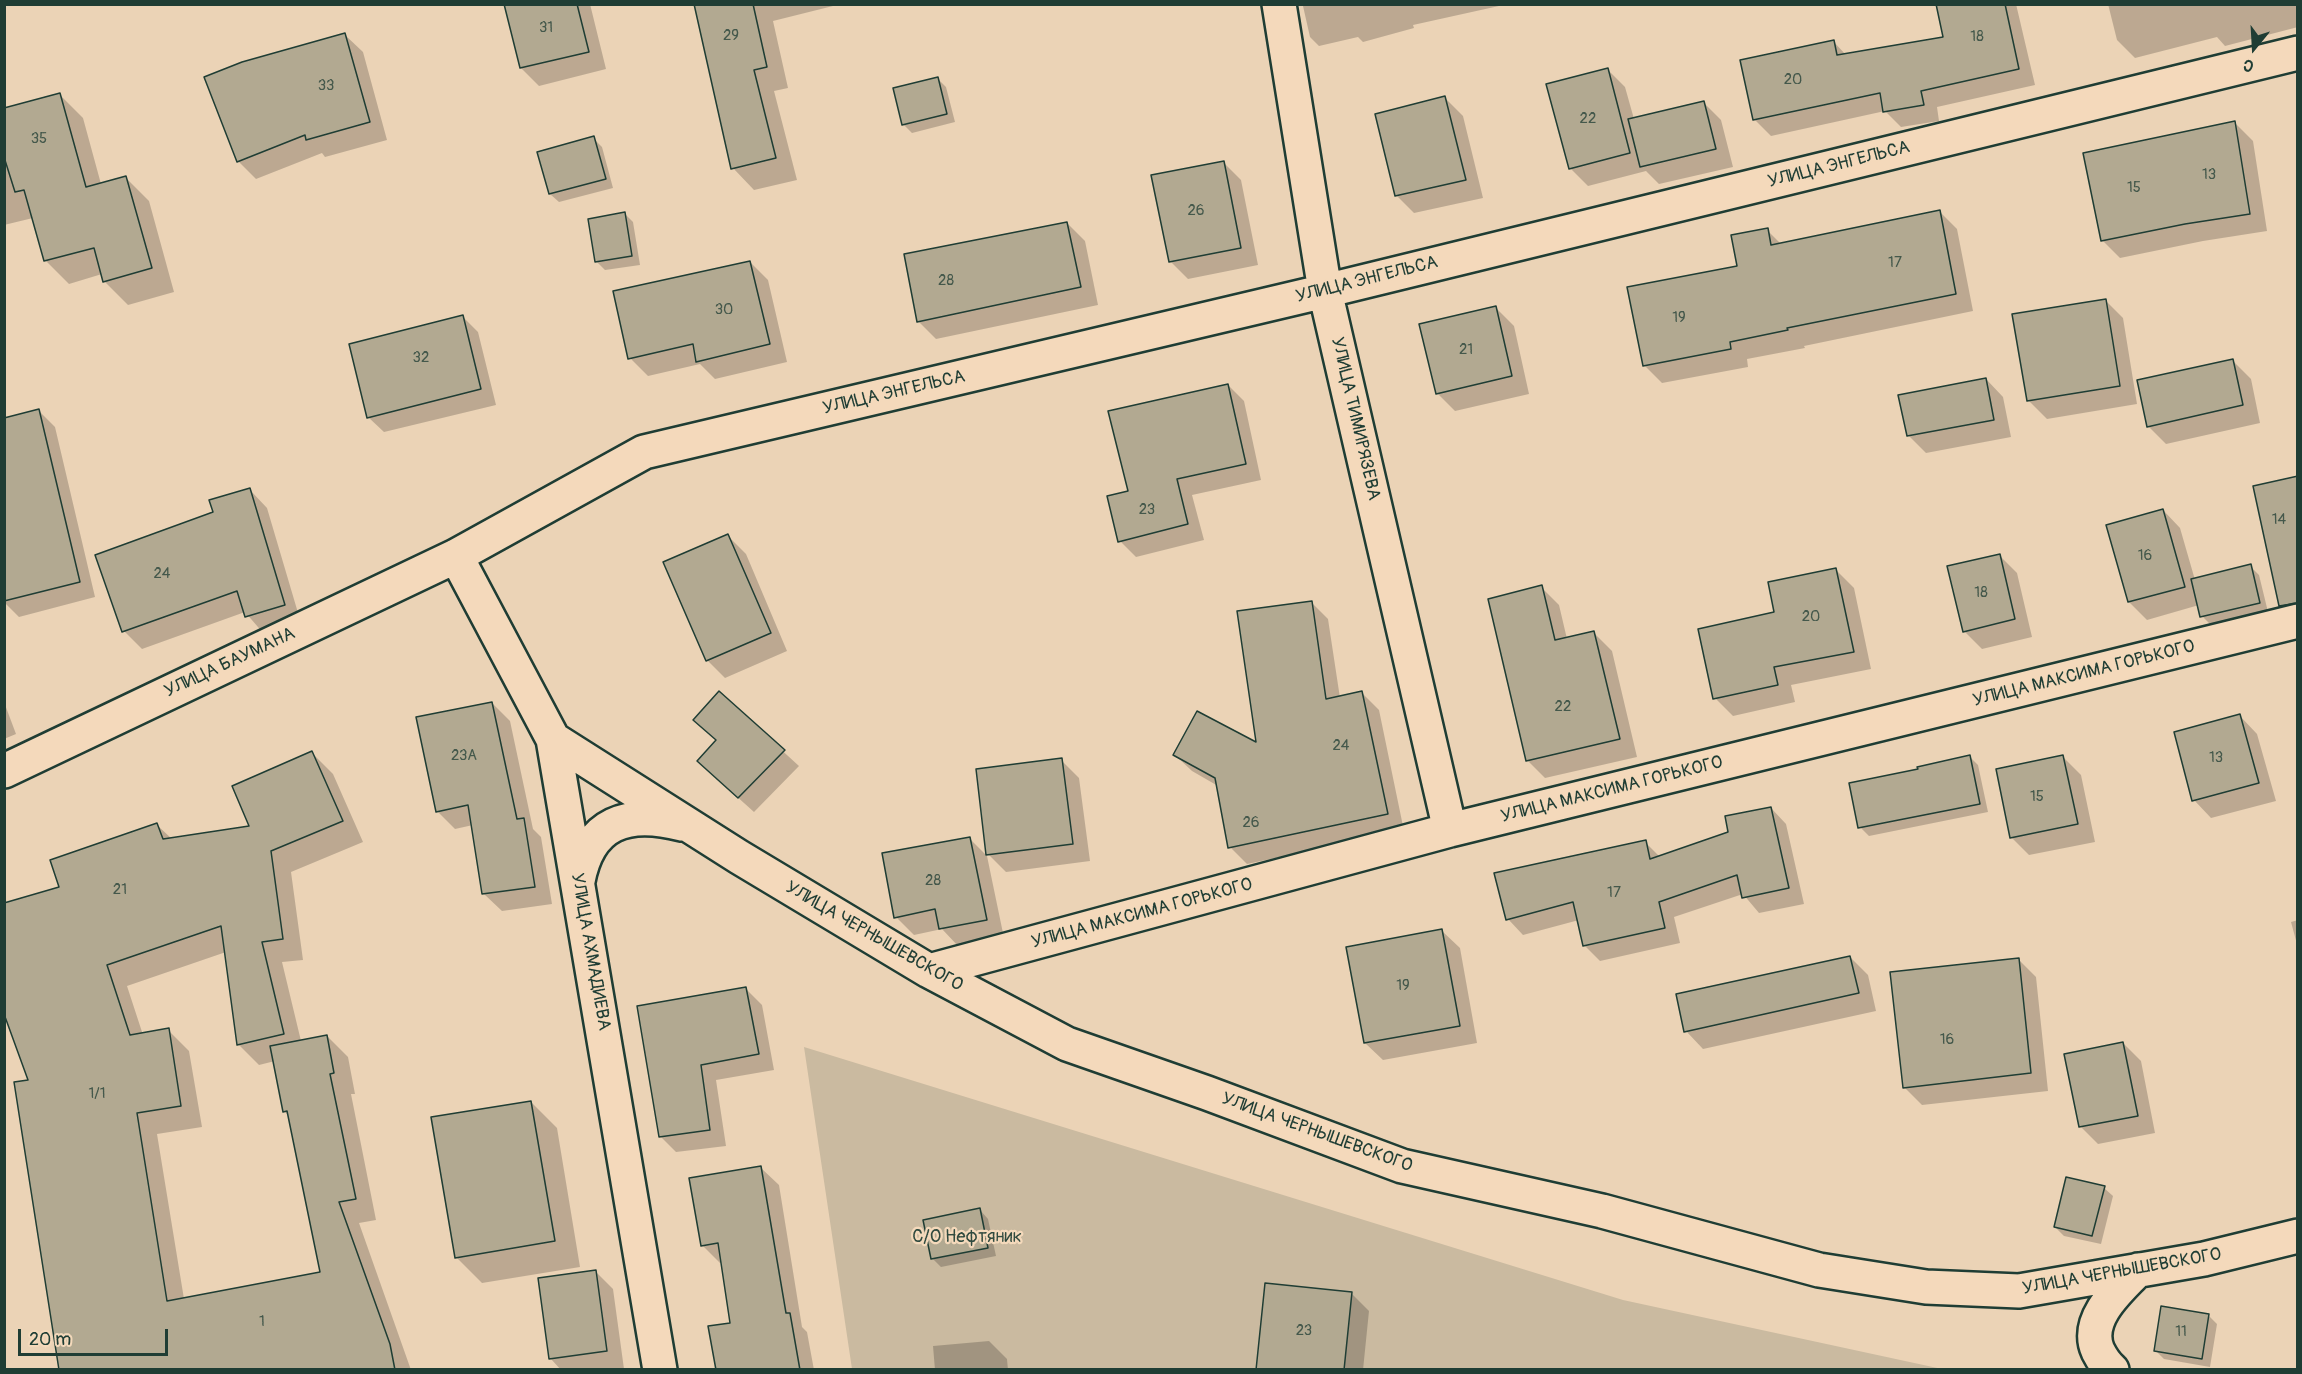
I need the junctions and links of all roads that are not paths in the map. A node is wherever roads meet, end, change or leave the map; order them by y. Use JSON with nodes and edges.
{"nodes":[{"id":1,"x":1279,"y":4,"type":"edge"},
{"id":2,"x":2298,"y":53,"type":"edge"},
{"id":3,"x":1325,"y":291,"type":"junction"},
{"id":4,"x":456,"y":556,"type":"junction"},
{"id":5,"x":2298,"y":621,"type":"edge"},
{"id":6,"x":554,"y":739,"type":"junction"},
{"id":7,"x":4,"y":771,"type":"edge"},
{"id":8,"x":692,"y":827,"type":"junction"},
{"id":9,"x":1450,"y":830,"type":"junction"},
{"id":10,"x":578,"y":881,"type":"junction"},
{"id":11,"x":929,"y":971,"type":"junction"},
{"id":12,"x":2298,"y":1236,"type":"edge"},
{"id":13,"x":2138,"y":1270,"type":"junction"},
{"id":14,"x":660,"y":1370,"type":"edge"},
{"id":15,"x":2112,"y":1370,"type":"edge"}],
"edges":[{"from":1,"to":3,"type":"street","name":"УЛИЦА ТИМИРЯЗЕВА"},
{"from":2,"to":3,"type":"street","name":"УЛИЦА ЭНГЕЛЬСА"},
{"from":3,"to":4,"type":"street","name":"УЛИЦА ЭНГЕЛЬСА"},
{"from":3,"to":9,"type":"street","name":"УЛИЦА ТИМИРЯЗЕВА"},
{"from":4,"to":6,"type":"street","name":"УЛИЦА АХМАДИЕВА"},
{"from":4,"to":7,"type":"street","name":"УЛИЦА БАУМАНА"},
{"from":5,"to":9,"type":"street","name":"УЛИЦА МАКСИМА ГОРЬКОГО"},
{"from":6,"to":8,"type":"street","name":"УЛИЦА ЧЕРНЫШЕВСКОГО"},
{"from":6,"to":10,"type":"street","name":"УЛИЦА АХМАДИЕВА"},
{"from":8,"to":10,"type":"street"},
{"from":8,"to":11,"type":"street","name":"УЛИЦА ЧЕРНЫШЕВСКОГО"},
{"from":9,"to":11,"type":"street","name":"УЛИЦА МАКСИМА ГОРЬКОГО"},
{"from":10,"to":14,"type":"street","name":"УЛИЦА АХМАДИЕВА"},
{"from":11,"to":13,"type":"street","name":"УЛИЦА ЧЕРНЫШЕВСКОГО"},
{"from":12,"to":13,"type":"street","name":"УЛИЦА ЧЕРНЫШЕВСКОГО"},
{"from":13,"to":15,"type":"street"}]}
